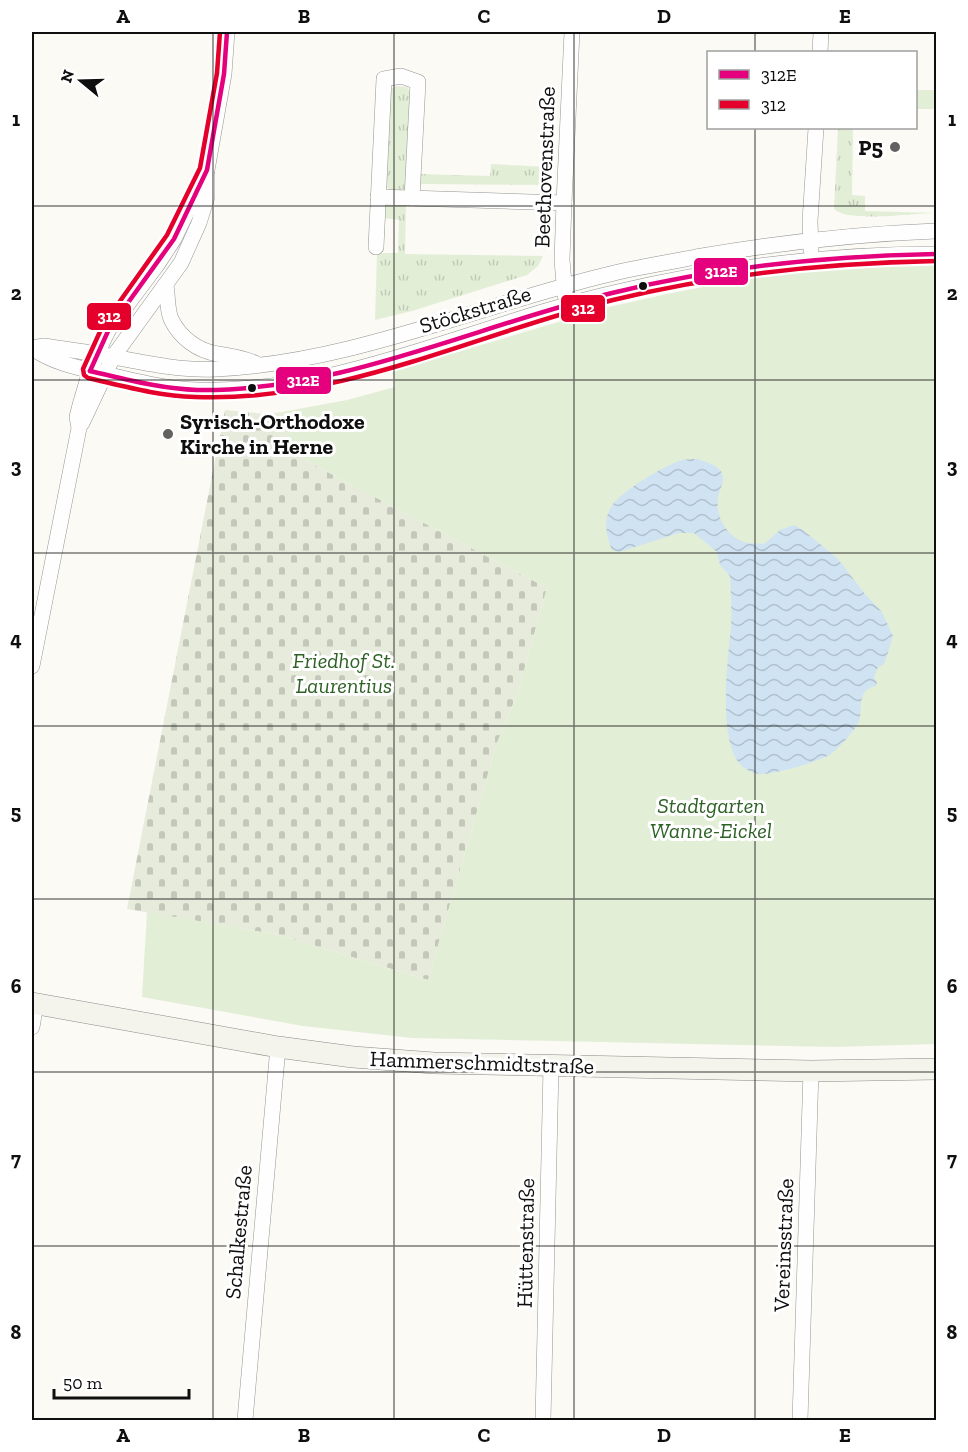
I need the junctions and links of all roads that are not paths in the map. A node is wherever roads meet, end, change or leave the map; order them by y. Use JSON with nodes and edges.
{"nodes":[{"id":1,"x":227,"y":32,"type":"edge"},
{"id":2,"x":572,"y":32,"type":"edge"},
{"id":3,"x":821,"y":32,"type":"edge"},
{"id":4,"x":820,"y":51,"type":"edge"},
{"id":5,"x":816,"y":129,"type":"edge"},
{"id":6,"x":207,"y":170,"type":"junction"},
{"id":7,"x":378,"y":197,"type":"junction"},
{"id":8,"x":412,"y":198,"type":"junction"},
{"id":9,"x":564,"y":203,"type":"junction"},
{"id":10,"x":936,"y":231,"type":"edge"},
{"id":11,"x":811,"y":240,"type":"junction"},
{"id":12,"x":376,"y":247,"type":"dead end"},
{"id":13,"x":936,"y":254,"type":"edge"},
{"id":14,"x":812,"y":259,"type":"junction"},
{"id":15,"x":166,"y":286,"type":"junction"},
{"id":16,"x":564,"y":286,"type":"junction"},
{"id":17,"x":566,"y":305,"type":"junction"},
{"id":18,"x":32,"y":348,"type":"edge"},
{"id":19,"x":97,"y":354,"type":"junction"},
{"id":20,"x":113,"y":357,"type":"junction"},
{"id":21,"x":258,"y":364,"type":"junction"},
{"id":22,"x":98,"y":372,"type":"junction"},
{"id":23,"x":32,"y":666,"type":"edge"},
{"id":24,"x":34,"y":1004,"type":"edge"},
{"id":25,"x":32,"y":1027,"type":"edge"},
{"id":26,"x":278,"y":1047,"type":"junction"},
{"id":27,"x":551,"y":1067,"type":"junction"},
{"id":28,"x":936,"y":1070,"type":"edge"},
{"id":29,"x":811,"y":1071,"type":"junction"},
{"id":30,"x":245,"y":1420,"type":"edge"},
{"id":31,"x":543,"y":1420,"type":"edge"},
{"id":32,"x":800,"y":1420,"type":"edge"}],
"edges":[{"from":1,"to":6,"type":"street"},
{"from":2,"to":9,"type":"street","name":"Beethovenstraße"},
{"from":3,"to":4,"type":"street"},
{"from":5,"to":11,"type":"street"},
{"from":6,"to":15,"type":"street"},
{"from":6,"to":19,"type":"street"},
{"from":7,"to":8,"type":"street"},
{"from":7,"to":8,"type":"street"},
{"from":7,"to":12,"type":"street"},
{"from":8,"to":9,"type":"street"},
{"from":9,"to":16,"type":"street","name":"Beethovenstraße"},
{"from":10,"to":11,"type":"street","name":"Stöckstraße"},
{"from":11,"to":14,"type":"street"},
{"from":11,"to":16,"type":"street","name":"Stöckstraße"},
{"from":13,"to":14,"type":"street","name":"Stöckstraße"},
{"from":14,"to":17,"type":"street","name":"Stöckstraße"},
{"from":15,"to":20,"type":"street"},
{"from":15,"to":21,"type":"street","name":"Stöckstraße"},
{"from":16,"to":17,"type":"street","name":"Beethovenstraße"},
{"from":16,"to":21,"type":"street","name":"Stöckstraße"},
{"from":17,"to":22,"type":"street","name":"Stöckstraße"},
{"from":18,"to":19,"type":"street","name":"Stöckstraße"},
{"from":18,"to":22,"type":"street","name":"Stöckstraße"},
{"from":19,"to":20,"type":"street","name":"Stöckstraße"},
{"from":19,"to":22,"type":"street"},
{"from":20,"to":21,"type":"street","name":"Stöckstraße"},
{"from":20,"to":22,"type":"street"},
{"from":22,"to":23,"type":"street"},
{"from":24,"to":25,"type":"street"},
{"from":24,"to":26,"type":"main road","name":"Hammerschmidtstraße"},
{"from":26,"to":27,"type":"main road","name":"Hammerschmidtstraße"},
{"from":26,"to":30,"type":"street","name":"Schalkestraße"},
{"from":27,"to":29,"type":"main road","name":"Hammerschmidtstraße"},
{"from":27,"to":31,"type":"street","name":"Hüttenstraße"},
{"from":28,"to":29,"type":"main road","name":"Hammerschmidtstraße"},
{"from":29,"to":32,"type":"street","name":"Vereinsstraße"}]}
